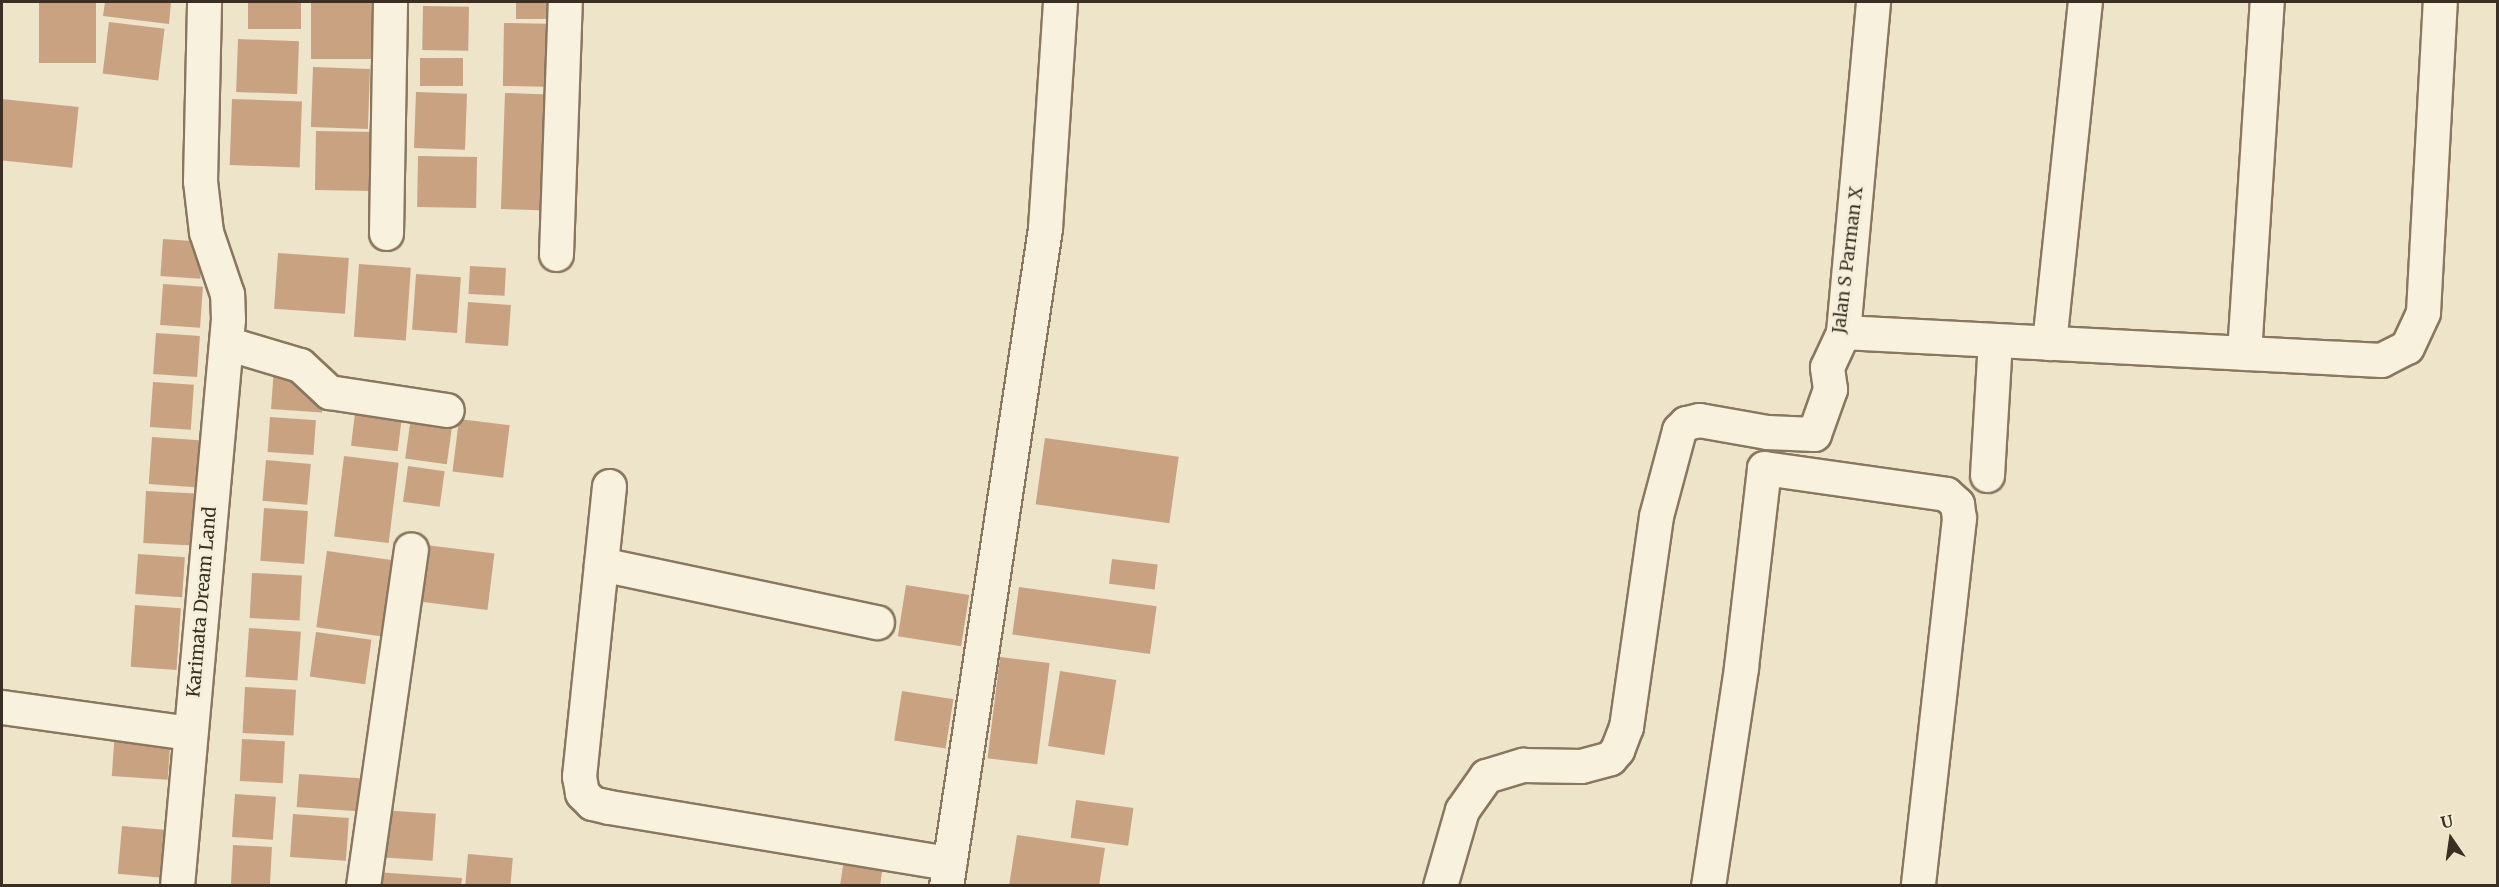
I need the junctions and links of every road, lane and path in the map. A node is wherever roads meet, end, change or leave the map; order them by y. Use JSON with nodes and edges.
{"nodes":[{"id":1,"x":204,"y":2,"type":"edge"},
{"id":2,"x":390,"y":2,"type":"edge"},
{"id":3,"x":565,"y":2,"type":"edge"},
{"id":4,"x":1059,"y":2,"type":"edge"},
{"id":5,"x":1873,"y":2,"type":"edge"},
{"id":6,"x":2085,"y":2,"type":"edge"},
{"id":7,"x":2267,"y":2,"type":"edge"},
{"id":8,"x":2440,"y":2,"type":"edge"},
{"id":9,"x":386,"y":233,"type":"dead end"},
{"id":10,"x":556,"y":254,"type":"dead end"},
{"id":11,"x":227,"y":331,"type":"junction"},
{"id":12,"x":1843,"y":332,"type":"junction"},
{"id":13,"x":1995,"y":340,"type":"junction"},
{"id":14,"x":2049,"y":343,"type":"junction"},
{"id":15,"x":2244,"y":353,"type":"junction"},
{"id":16,"x":447,"y":410,"type":"dead end"},
{"id":17,"x":1987,"y":475,"type":"dead end"},
{"id":18,"x":609,"y":486,"type":"dead end"},
{"id":19,"x":411,"y":549,"type":"dead end"},
{"id":20,"x":602,"y":564,"type":"junction"},
{"id":21,"x":877,"y":622,"type":"dead end"},
{"id":22,"x":2,"y":707,"type":"edge"},
{"id":23,"x":190,"y":733,"type":"junction"},
{"id":24,"x":947,"y":874,"type":"edge"},
{"id":25,"x":177,"y":885,"type":"edge"},
{"id":26,"x":363,"y":885,"type":"edge"},
{"id":27,"x":1440,"y":885,"type":"edge"},
{"id":28,"x":1708,"y":885,"type":"edge"},
{"id":29,"x":1918,"y":885,"type":"edge"}],
"edges":[{"from":1,"to":11,"type":"street","name":"Karimata Dream Land"},
{"from":2,"to":9,"type":"street"},
{"from":3,"to":10,"type":"street"},
{"from":4,"to":24,"type":"street"},
{"from":5,"to":12,"type":"street","name":"Jalan S Parman X"},
{"from":6,"to":14,"type":"street"},
{"from":7,"to":15,"type":"street"},
{"from":8,"to":15,"type":"street"},
{"from":11,"to":16,"type":"street"},
{"from":11,"to":23,"type":"street","name":"Karimata Dream Land"},
{"from":12,"to":13,"type":"street"},
{"from":12,"to":27,"type":"street","name":"Jalan S Parman X"},
{"from":13,"to":14,"type":"street"},
{"from":13,"to":17,"type":"street"},
{"from":14,"to":15,"type":"street"},
{"from":18,"to":20,"type":"street"},
{"from":19,"to":26,"type":"street"},
{"from":20,"to":21,"type":"street"},
{"from":20,"to":24,"type":"street"},
{"from":22,"to":23,"type":"street"},
{"from":23,"to":25,"type":"street","name":"Karimata Dream Land"},
{"from":28,"to":29,"type":"street"}]}
